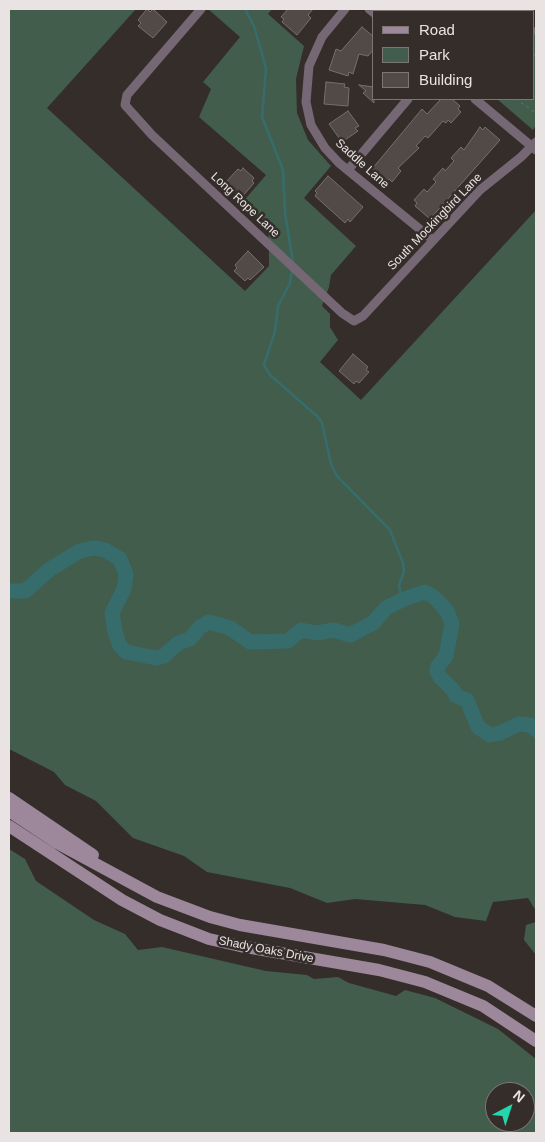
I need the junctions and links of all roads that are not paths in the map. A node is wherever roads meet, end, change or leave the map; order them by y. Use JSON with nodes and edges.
{"nodes":[{"id":1,"x":201,"y":9,"type":"edge"},
{"id":2,"x":345,"y":9,"type":"edge"},
{"id":3,"x":407,"y":100,"type":"edge"},
{"id":4,"x":478,"y":100,"type":"edge"},
{"id":5,"x":535,"y":146,"type":"edge"},
{"id":6,"x":348,"y":170,"type":"junction"},
{"id":7,"x":433,"y":240,"type":"junction"},
{"id":8,"x":354,"y":321,"type":"joint"},
{"id":9,"x":9,"y":798,"type":"edge"},
{"id":10,"x":9,"y":811,"type":"edge"},
{"id":11,"x":9,"y":826,"type":"edge"},
{"id":12,"x":170,"y":902,"type":"junction"},
{"id":13,"x":536,"y":1016,"type":"edge"},
{"id":14,"x":536,"y":1041,"type":"edge"}],
"edges":[{"from":1,"to":8,"type":"street","name":"Long Rope Lane"},
{"from":2,"to":6,"type":"street","name":"Saddle Lane"},
{"from":3,"to":6,"type":"street"},
{"from":4,"to":5,"type":"street"},
{"from":5,"to":7,"type":"street","name":"South Mockingbird Lane"},
{"from":6,"to":7,"type":"street","name":"Saddle Lane"},
{"from":7,"to":8,"type":"street","name":"South Mockingbird Lane"},
{"from":9,"to":12,"type":"street","name":"Shady Oaks Drive"},
{"from":10,"to":12,"type":"street","name":"Shady Oaks Drive"},
{"from":11,"to":14,"type":"street","name":"Shady Oaks Drive"},
{"from":12,"to":13,"type":"street","name":"Shady Oaks Drive"}]}
